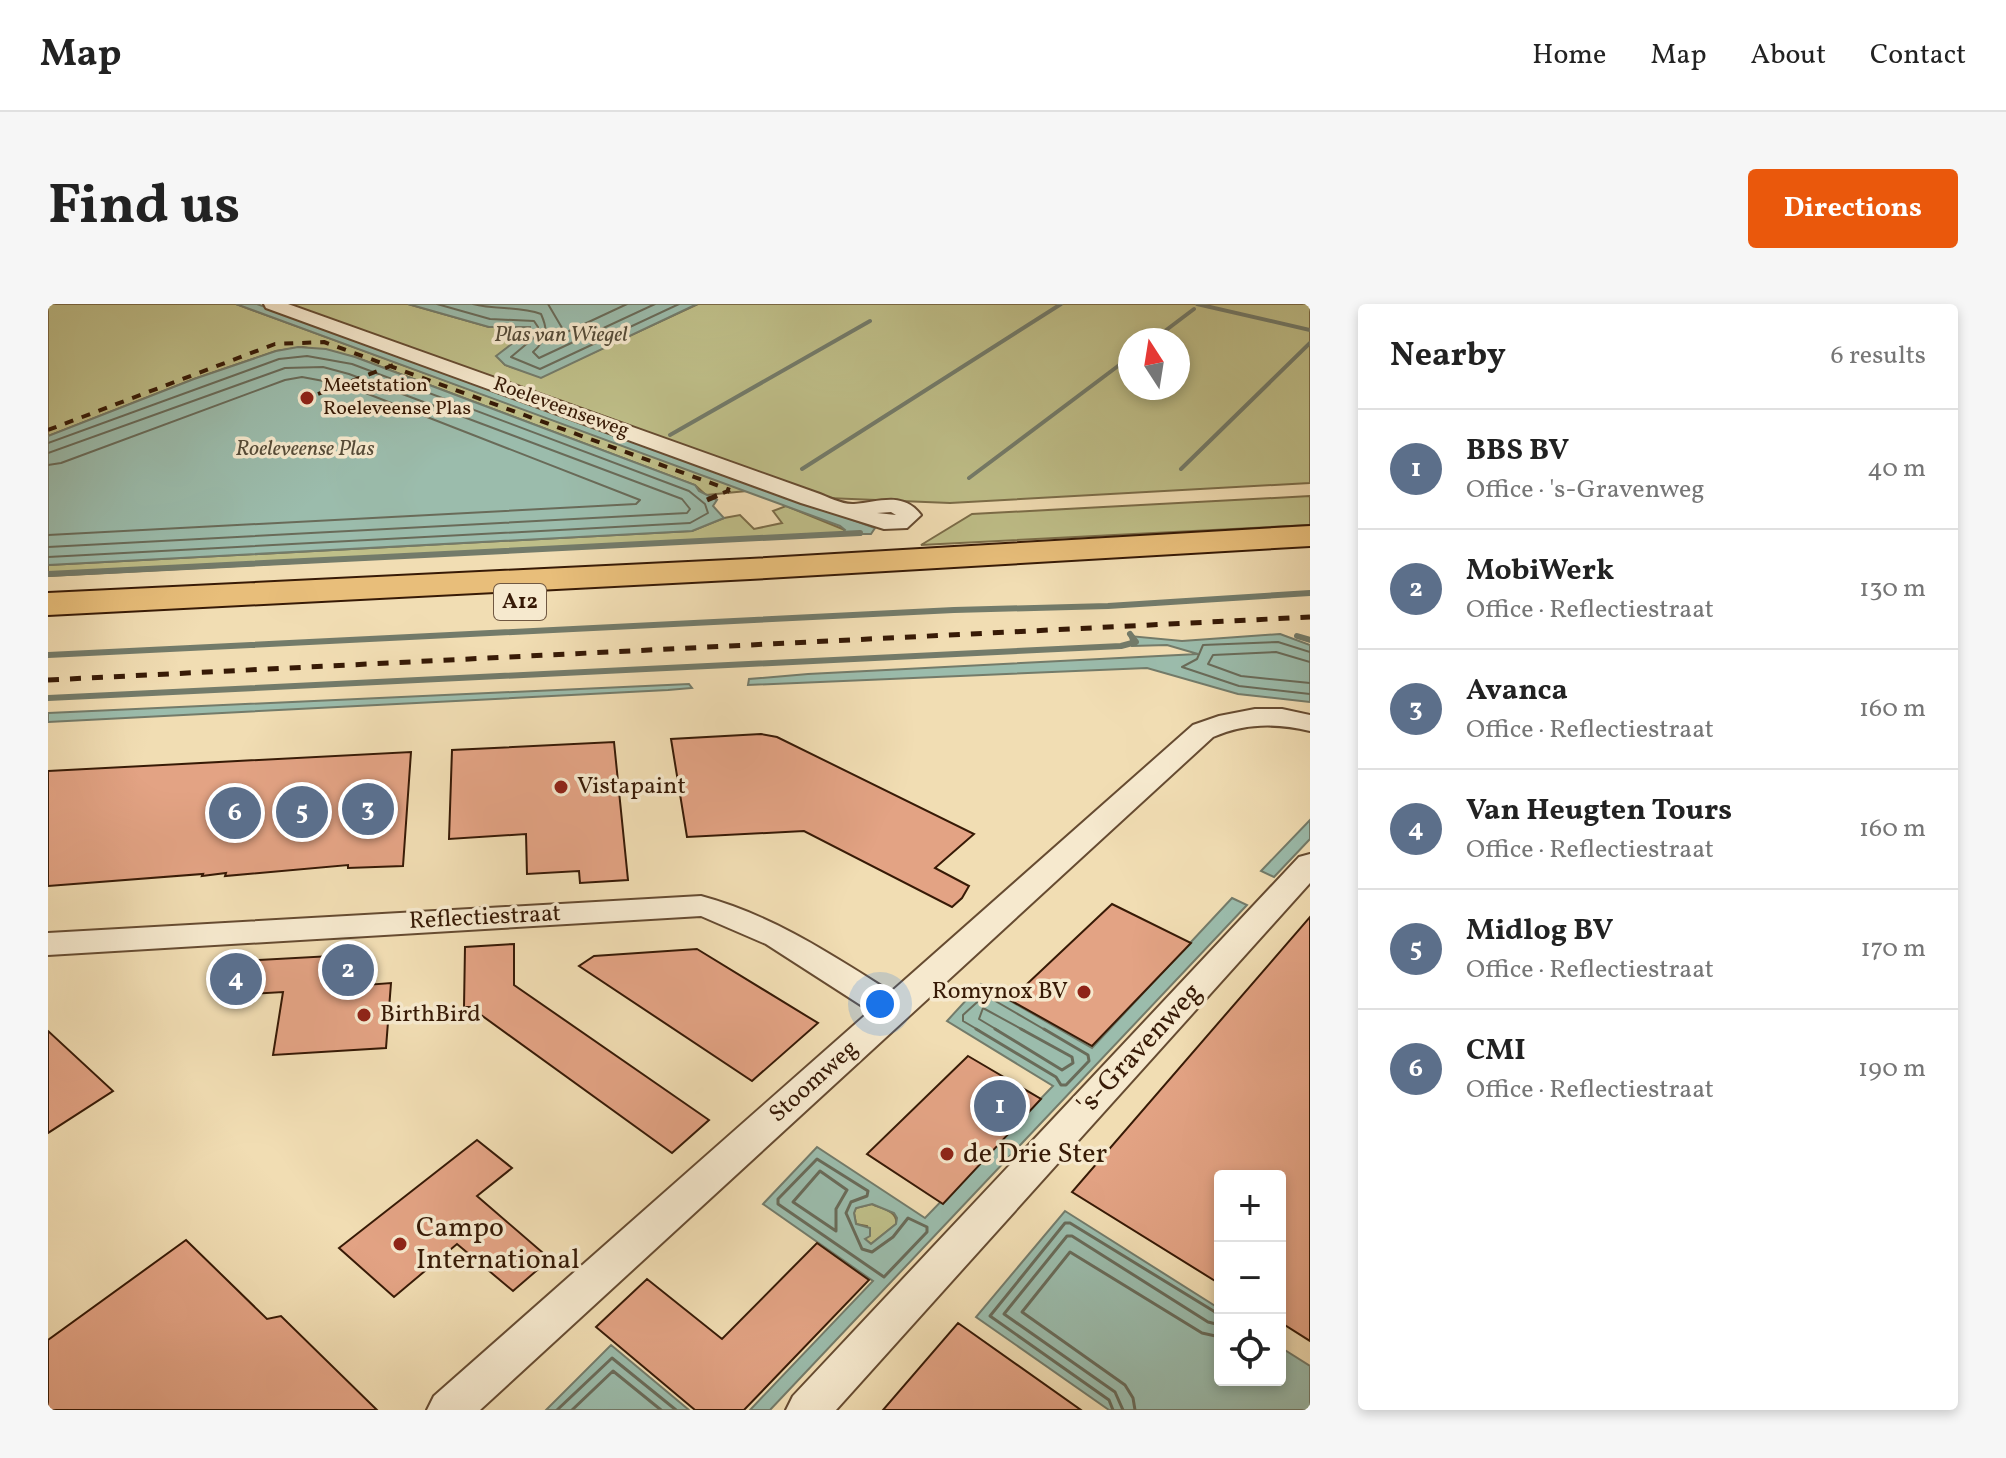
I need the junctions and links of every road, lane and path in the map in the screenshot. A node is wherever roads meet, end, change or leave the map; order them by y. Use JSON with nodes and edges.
{"nodes":[{"id":1,"x":272,"y":304,"type":"edge"},
{"id":2,"x":851,"y":511,"type":"dead end"},
{"id":3,"x":1310,"y":536,"type":"edge"},
{"id":4,"x":1310,"y":558,"type":"edge"},
{"id":5,"x":48,"y":604,"type":"edge"},
{"id":6,"x":48,"y":626,"type":"edge"},
{"id":7,"x":1310,"y":723,"type":"edge"},
{"id":8,"x":1310,"y":864,"type":"edge"},
{"id":9,"x":48,"y":944,"type":"edge"},
{"id":10,"x":894,"y":1010,"type":"junction"},
{"id":11,"x":449,"y":1410,"type":"edge"},
{"id":12,"x":808,"y":1410,"type":"edge"}],
"edges":[{"from":1,"to":2,"type":"street","name":"Roeleveenseweg"},
{"from":3,"to":5,"type":"highway","number":"A12"},
{"from":4,"to":6,"type":"highway","number":"A12"},
{"from":7,"to":10,"type":"street","name":"Stoomweg"},
{"from":8,"to":12,"type":"street","name":"'s-Gravenweg"},
{"from":9,"to":10,"type":"street","name":"Reflectiestraat"},
{"from":10,"to":11,"type":"street","name":"Stoomweg"}]}
